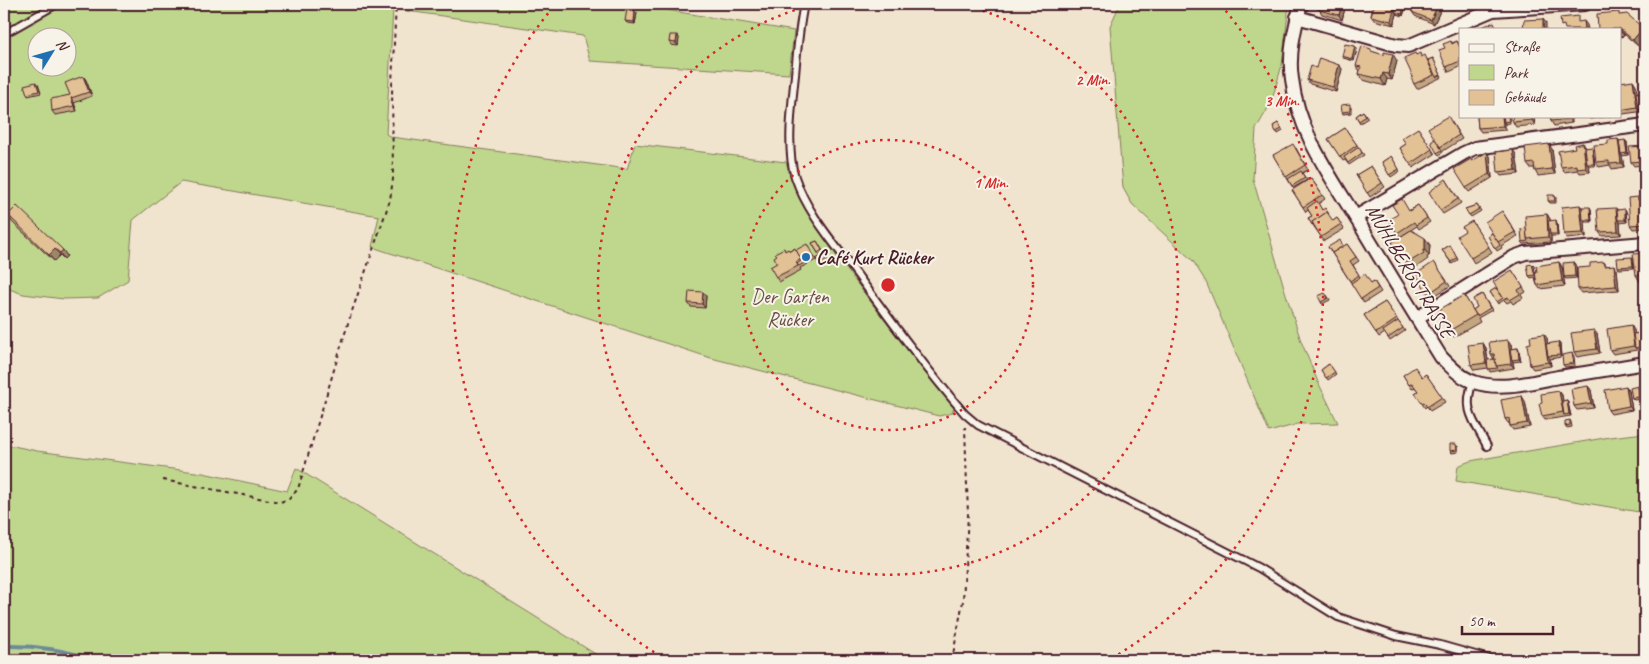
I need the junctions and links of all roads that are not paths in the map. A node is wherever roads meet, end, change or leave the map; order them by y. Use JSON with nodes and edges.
{"nodes":[{"id":1,"x":57,"y":4,"type":"edge"},
{"id":2,"x":804,"y":4,"type":"edge"},
{"id":3,"x":1301,"y":4,"type":"edge"},
{"id":4,"x":1585,"y":4,"type":"edge"},
{"id":5,"x":1298,"y":17,"type":"junction"},
{"id":6,"x":4,"y":34,"type":"edge"},
{"id":7,"x":1645,"y":125,"type":"edge"},
{"id":8,"x":1356,"y":217,"type":"junction"},
{"id":9,"x":1645,"y":243,"type":"edge"},
{"id":10,"x":1417,"y":318,"type":"junction"},
{"id":11,"x":1645,"y":363,"type":"edge"},
{"id":12,"x":1473,"y":382,"type":"junction"},
{"id":13,"x":1487,"y":446,"type":"dead end"},
{"id":14,"x":1493,"y":660,"type":"edge"}],
"edges":[{"from":1,"to":6,"type":"lane"},
{"from":2,"to":14,"type":"lane"},
{"from":3,"to":5,"type":"street","name":"MÜHLBERGSTRASSE"},
{"from":4,"to":5,"type":"street"},
{"from":5,"to":8,"type":"street","name":"MÜHLBERGSTRASSE"},
{"from":7,"to":8,"type":"street"},
{"from":8,"to":10,"type":"street","name":"MÜHLBERGSTRASSE"},
{"from":9,"to":10,"type":"street"},
{"from":10,"to":12,"type":"street","name":"MÜHLBERGSTRASSE"},
{"from":11,"to":12,"type":"street","name":"MÜHLBERGSTRASSE"},
{"from":12,"to":13,"type":"lane"}]}
